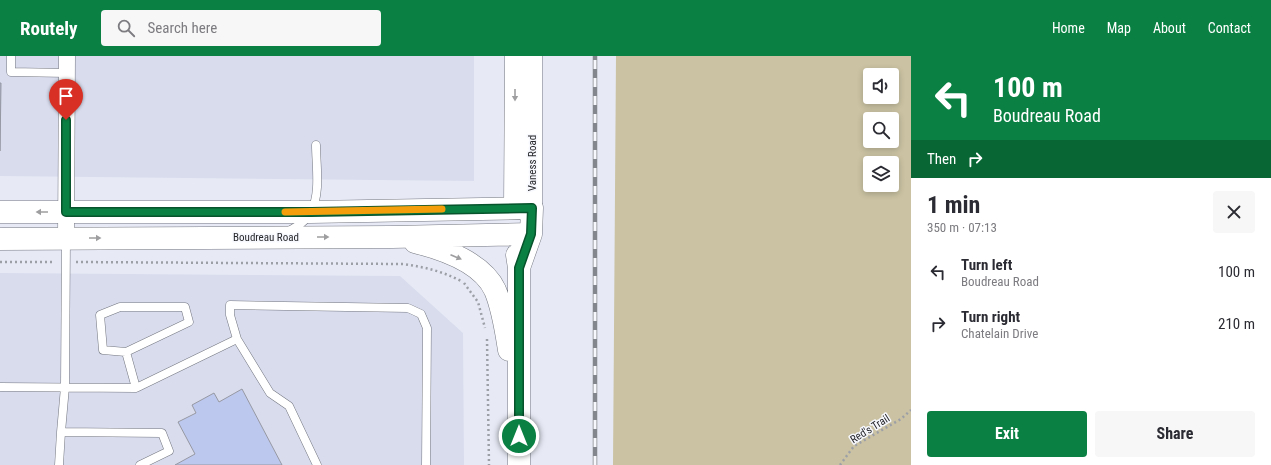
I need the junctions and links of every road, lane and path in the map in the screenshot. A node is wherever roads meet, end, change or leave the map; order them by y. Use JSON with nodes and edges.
{"nodes":[{"id":1,"x":11,"y":56,"type":"edge"},
{"id":2,"x":67,"y":56,"type":"edge"},
{"id":3,"x":515,"y":56,"type":"edge"},
{"id":4,"x":532,"y":56,"type":"edge"},
{"id":5,"x":66,"y":74,"type":"junction"},
{"id":6,"x":316,"y":145,"type":"dead end"},
{"id":7,"x":523,"y":208,"type":"junction"},
{"id":8,"x":0,"y":212,"type":"edge"},
{"id":9,"x":66,"y":212,"type":"junction"},
{"id":10,"x":311,"y":212,"type":"junction"},
{"id":11,"x":523,"y":234,"type":"junction"},
{"id":12,"x":278,"y":237,"type":"junction"},
{"id":13,"x":392,"y":237,"type":"junction"},
{"id":14,"x":66,"y":238,"type":"junction"},
{"id":15,"x":0,"y":239,"type":"edge"},
{"id":16,"x":33,"y":255,"type":"dead end"},
{"id":17,"x":0,"y":262,"type":"edge"},
{"id":18,"x":31,"y":262,"type":"junction"},
{"id":19,"x":45,"y":262,"type":"dead end"},
{"id":20,"x":83,"y":262,"type":"dead end"},
{"id":21,"x":464,"y":282,"type":"dead end"},
{"id":22,"x":237,"y":339,"type":"junction"},
{"id":23,"x":126,"y":352,"type":"junction"},
{"id":24,"x":0,"y":387,"type":"edge"},
{"id":25,"x":65,"y":387,"type":"junction"},
{"id":26,"x":136,"y":388,"type":"junction"},
{"id":27,"x":519,"y":406,"type":"junction"},
{"id":28,"x":911,"y":410,"type":"edge"},
{"id":29,"x":61,"y":432,"type":"junction"},
{"id":30,"x":59,"y":465,"type":"edge"},
{"id":31,"x":140,"y":465,"type":"edge"},
{"id":32,"x":316,"y":465,"type":"edge"},
{"id":33,"x":426,"y":465,"type":"edge"},
{"id":34,"x":519,"y":465,"type":"edge"},
{"id":35,"x":840,"y":465,"type":"edge"}],
"edges":[{"from":1,"to":5,"type":"lane"},
{"from":2,"to":5,"type":"street"},
{"from":3,"to":7,"type":"street","name":"Vaness Road","one_way":true},
{"from":4,"to":7,"type":"street","name":"Vaness Road"},
{"from":5,"to":9,"type":"street"},
{"from":6,"to":10,"type":"lane"},
{"from":7,"to":10,"type":"main road"},
{"from":7,"to":11,"type":"main road","name":"Vaness Road"},
{"from":9,"to":8,"type":"main road","one_way":true},
{"from":9,"to":10,"type":"main road"},
{"from":9,"to":14,"type":"street"},
{"from":10,"to":12,"type":"lane"},
{"from":11,"to":13,"type":"main road","name":"Boudreau Road"},
{"from":11,"to":27,"type":"main road","name":"Vaness Road"},
{"from":12,"to":13,"type":"main road","name":"Boudreau Road","one_way":true},
{"from":14,"to":12,"type":"main road","name":"Boudreau Road","one_way":true},
{"from":13,"to":27,"type":"main road","one_way":true},
{"from":14,"to":15,"type":"main road","name":"Boudreau Road"},
{"from":14,"to":25,"type":"lane"},
{"from":16,"to":18,"type":"path"},
{"from":17,"to":18,"type":"path"},
{"from":18,"to":19,"type":"path"},
{"from":20,"to":21,"type":"path"},
{"from":22,"to":26,"type":"lane"},
{"from":22,"to":32,"type":"lane"},
{"from":22,"to":33,"type":"lane"},
{"from":23,"to":23,"type":"lane"},
{"from":23,"to":26,"type":"lane"},
{"from":24,"to":25,"type":"lane"},
{"from":25,"to":26,"type":"lane"},
{"from":25,"to":29,"type":"lane"},
{"from":27,"to":34,"type":"main road","name":"Vaness Road"},
{"from":28,"to":35,"type":"path","name":"Red's Trail"},
{"from":29,"to":30,"type":"lane"},
{"from":29,"to":31,"type":"lane"}]}
